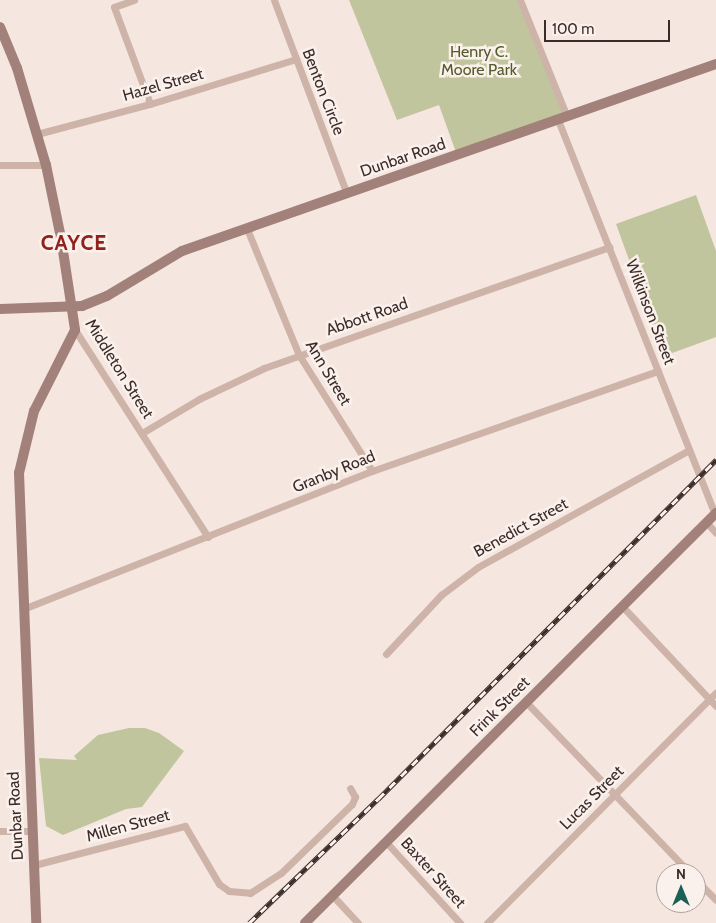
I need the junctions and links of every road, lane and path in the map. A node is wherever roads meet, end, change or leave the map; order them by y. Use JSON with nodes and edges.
{"nodes":[{"id":1,"x":134,"y":0,"type":"edge"},
{"id":2,"x":274,"y":0,"type":"edge"},
{"id":3,"x":520,"y":0,"type":"edge"},
{"id":4,"x":0,"y":27,"type":"edge"},
{"id":5,"x":296,"y":59,"type":"junction"},
{"id":6,"x":716,"y":64,"type":"edge"},
{"id":7,"x":150,"y":104,"type":"junction"},
{"id":8,"x":563,"y":119,"type":"junction"},
{"id":9,"x":37,"y":134,"type":"junction"},
{"id":10,"x":0,"y":165,"type":"edge"},
{"id":11,"x":46,"y":165,"type":"junction"},
{"id":12,"x":348,"y":194,"type":"junction"},
{"id":13,"x":247,"y":229,"type":"junction"},
{"id":14,"x":609,"y":247,"type":"junction"},
{"id":15,"x":70,"y":308,"type":"junction"},
{"id":16,"x":0,"y":310,"type":"edge"},
{"id":17,"x":74,"y":330,"type":"junction"},
{"id":18,"x":299,"y":355,"type":"junction"},
{"id":19,"x":658,"y":371,"type":"junction"},
{"id":20,"x":142,"y":433,"type":"junction"},
{"id":21,"x":689,"y":450,"type":"junction"},
{"id":22,"x":372,"y":471,"type":"junction"},
{"id":23,"x":716,"y":513,"type":"edge"},
{"id":24,"x":707,"y":523,"type":"junction"},
{"id":25,"x":716,"y":534,"type":"edge"},
{"id":26,"x":208,"y":537,"type":"junction"},
{"id":27,"x":622,"y":606,"type":"junction"},
{"id":28,"x":23,"y":609,"type":"junction"},
{"id":29,"x":386,"y":654,"type":"dead end"},
{"id":30,"x":716,"y":692,"type":"edge"},
{"id":31,"x":709,"y":699,"type":"junction"},
{"id":32,"x":526,"y":702,"type":"junction"},
{"id":33,"x":716,"y":706,"type":"edge"},
{"id":34,"x":350,"y":788,"type":"dead end"},
{"id":35,"x":614,"y":795,"type":"junction"},
{"id":36,"x":32,"y":830,"type":"junction"},
{"id":37,"x":0,"y":831,"type":"edge"},
{"id":38,"x":386,"y":842,"type":"junction"},
{"id":39,"x":680,"y":863,"type":"edge"},
{"id":40,"x":34,"y":865,"type":"junction"},
{"id":41,"x":706,"y":890,"type":"edge"},
{"id":42,"x":332,"y":895,"type":"junction"},
{"id":43,"x":716,"y":900,"type":"edge"},
{"id":44,"x":36,"y":923,"type":"edge"},
{"id":45,"x":305,"y":923,"type":"edge"},
{"id":46,"x":358,"y":923,"type":"edge"},
{"id":47,"x":460,"y":923,"type":"edge"},
{"id":48,"x":487,"y":923,"type":"edge"}],
"edges":[{"from":1,"to":7,"type":"street"},
{"from":2,"to":5,"type":"street","name":"Benton Circle"},
{"from":3,"to":8,"type":"street","name":"Wilkinson Street"},
{"from":4,"to":9,"type":"street","name":"Middleton Street"},
{"from":5,"to":7,"type":"street","name":"Hazel Street"},
{"from":5,"to":12,"type":"street","name":"Benton Circle"},
{"from":6,"to":8,"type":"street","name":"Dunbar Road"},
{"from":7,"to":9,"type":"street","name":"Hazel Street"},
{"from":8,"to":12,"type":"street","name":"Dunbar Road"},
{"from":8,"to":14,"type":"street","name":"Wilkinson Street"},
{"from":9,"to":11,"type":"street","name":"Middleton Street"},
{"from":10,"to":11,"type":"street"},
{"from":11,"to":15,"type":"street","name":"Middleton Street"},
{"from":12,"to":13,"type":"street","name":"Dunbar Road"},
{"from":13,"to":15,"type":"street","name":"Dunbar Road"},
{"from":13,"to":18,"type":"street","name":"Ann Street"},
{"from":14,"to":18,"type":"street","name":"Abbott Road"},
{"from":14,"to":19,"type":"street","name":"Wilkinson Street"},
{"from":15,"to":16,"type":"street","name":"Dunbar Road"},
{"from":15,"to":17,"type":"street","name":"Middleton Street"},
{"from":17,"to":20,"type":"street","name":"Middleton Street"},
{"from":17,"to":28,"type":"street","name":"Dunbar Road"},
{"from":18,"to":20,"type":"street","name":"Abbott Road"},
{"from":18,"to":22,"type":"street","name":"Ann Street"},
{"from":19,"to":21,"type":"street","name":"Wilkinson Street"},
{"from":19,"to":22,"type":"street","name":"Granby Road"},
{"from":20,"to":26,"type":"street","name":"Middleton Street"},
{"from":21,"to":23,"type":"street","name":"Wilkinson Street"},
{"from":21,"to":29,"type":"street","name":"Benedict Street"},
{"from":22,"to":26,"type":"street","name":"Granby Road"},
{"from":23,"to":24,"type":"street","name":"Frink Street"},
{"from":24,"to":25,"type":"street"},
{"from":24,"to":27,"type":"street","name":"Frink Street"},
{"from":26,"to":28,"type":"street","name":"Granby Road"},
{"from":27,"to":31,"type":"street"},
{"from":27,"to":32,"type":"street","name":"Frink Street"},
{"from":28,"to":36,"type":"street","name":"Dunbar Road"},
{"from":30,"to":31,"type":"street","name":"Lucas Street"},
{"from":31,"to":33,"type":"street"},
{"from":31,"to":35,"type":"street","name":"Lucas Street"},
{"from":32,"to":35,"type":"street"},
{"from":32,"to":38,"type":"street","name":"Frink Street"},
{"from":34,"to":40,"type":"street","name":"Millen Street"},
{"from":35,"to":39,"type":"street"},
{"from":35,"to":48,"type":"street","name":"Lucas Street"},
{"from":36,"to":37,"type":"street"},
{"from":36,"to":40,"type":"street","name":"Dunbar Road"},
{"from":38,"to":42,"type":"street","name":"Frink Street"},
{"from":38,"to":47,"type":"street","name":"Baxter Street"},
{"from":40,"to":44,"type":"street","name":"Dunbar Road"},
{"from":41,"to":43,"type":"street"},
{"from":42,"to":45,"type":"street","name":"Frink Street"},
{"from":42,"to":46,"type":"street"}]}
